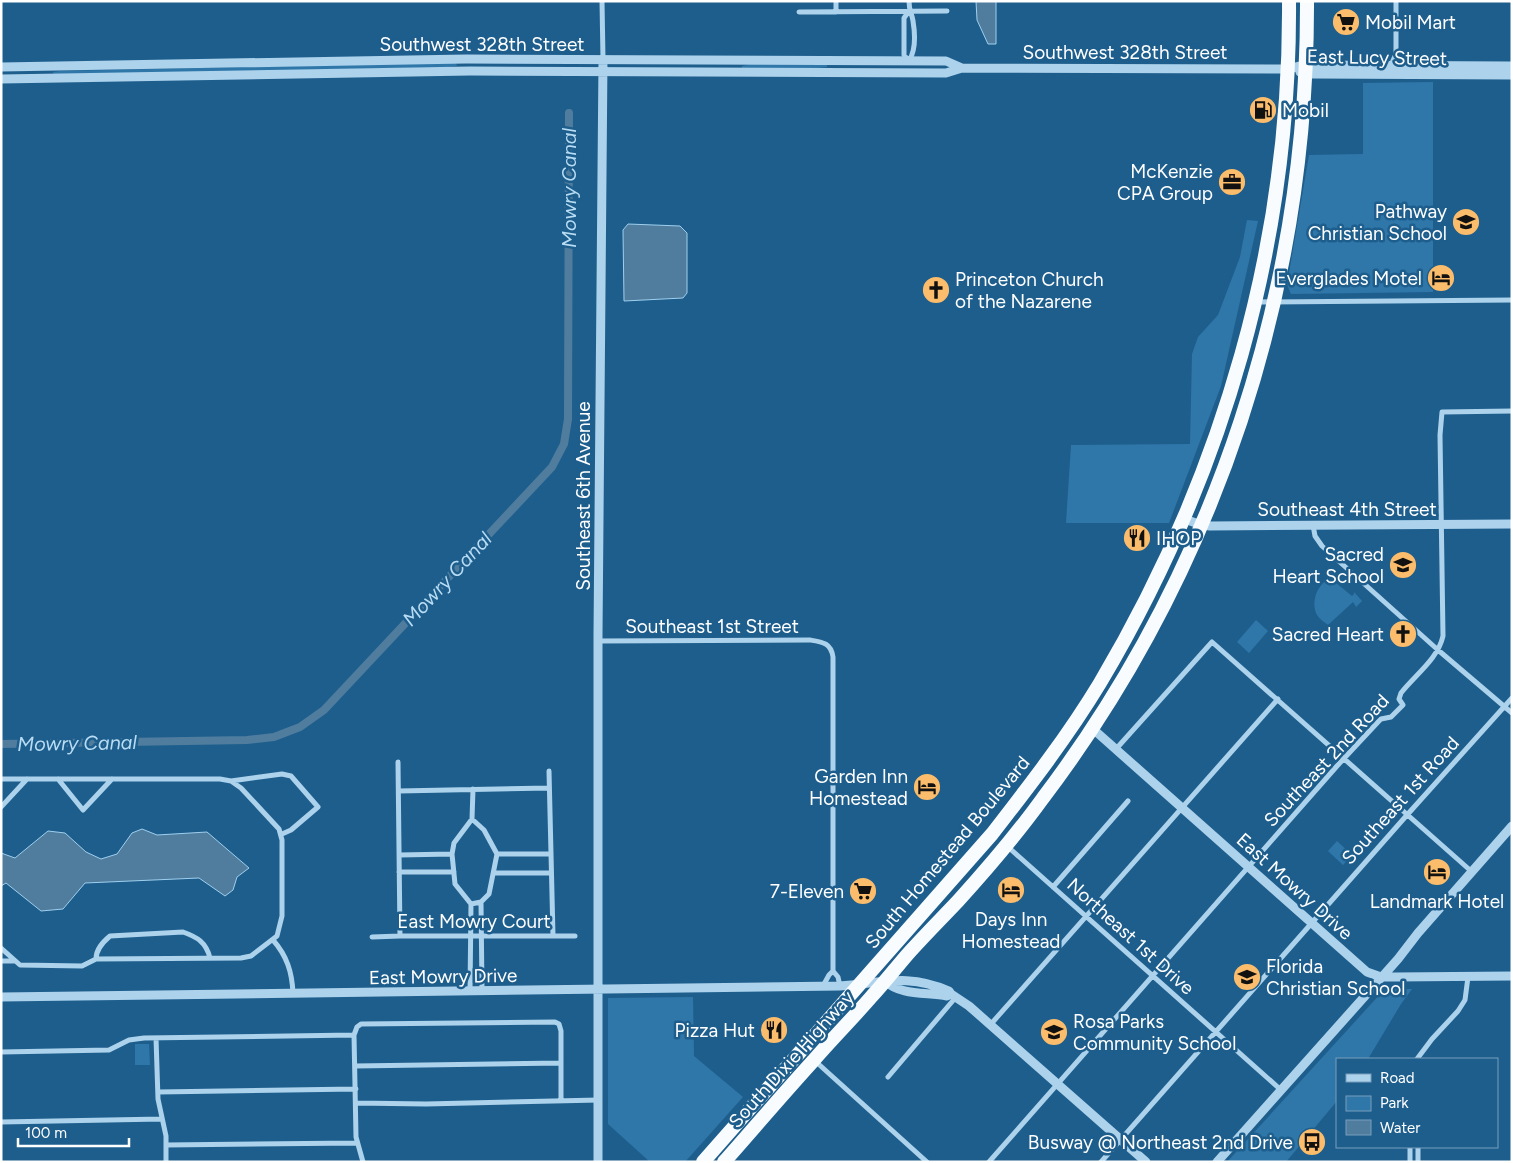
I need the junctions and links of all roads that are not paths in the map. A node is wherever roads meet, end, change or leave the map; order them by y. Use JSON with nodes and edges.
{"nodes":[{"id":1,"x":602,"y":1,"type":"edge"},
{"id":2,"x":836,"y":1,"type":"edge"},
{"id":3,"x":908,"y":1,"type":"edge"},
{"id":4,"x":1289,"y":1,"type":"edge"},
{"id":5,"x":1307,"y":1,"type":"edge"},
{"id":6,"x":1396,"y":1,"type":"edge"},
{"id":7,"x":908,"y":11,"type":"junction"},
{"id":8,"x":947,"y":11,"type":"dead end"},
{"id":9,"x":799,"y":12,"type":"dead end"},
{"id":10,"x":836,"y":12,"type":"junction"},
{"id":11,"x":904,"y":28,"type":"junction"},
{"id":12,"x":913,"y":28,"type":"junction"},
{"id":13,"x":603,"y":59,"type":"junction"},
{"id":14,"x":909,"y":61,"type":"junction"},
{"id":15,"x":1512,"y":66,"type":"edge"},
{"id":16,"x":1,"y":67,"type":"edge"},
{"id":17,"x":962,"y":68,"type":"junction"},
{"id":18,"x":1397,"y":68,"type":"junction"},
{"id":19,"x":1287,"y":69,"type":"junction"},
{"id":20,"x":1305,"y":69,"type":"junction"},
{"id":21,"x":1429,"y":70,"type":"junction"},
{"id":22,"x":603,"y":72,"type":"junction"},
{"id":23,"x":1512,"y":74,"type":"edge"},
{"id":24,"x":1,"y":80,"type":"edge"},
{"id":25,"x":1512,"y":300,"type":"edge"},
{"id":26,"x":1275,"y":301,"type":"junction"},
{"id":27,"x":1256,"y":302,"type":"junction"},
{"id":28,"x":1512,"y":411,"type":"edge"},
{"id":29,"x":1184,"y":519,"type":"junction"},
{"id":30,"x":1441,"y":524,"type":"junction"},
{"id":31,"x":1512,"y":524,"type":"edge"},
{"id":32,"x":1313,"y":525,"type":"junction"},
{"id":33,"x":1202,"y":526,"type":"junction"},
{"id":34,"x":598,"y":641,"type":"junction"},
{"id":35,"x":1121,"y":646,"type":"junction"},
{"id":36,"x":1438,"y":650,"type":"junction"},
{"id":37,"x":1512,"y":698,"type":"edge"},
{"id":38,"x":1278,"y":699,"type":"junction"},
{"id":39,"x":1504,"y":706,"type":"junction"},
{"id":40,"x":1512,"y":713,"type":"edge"},
{"id":41,"x":1073,"y":724,"type":"junction"},
{"id":42,"x":1093,"y":729,"type":"junction"},
{"id":43,"x":1116,"y":749,"type":"junction"},
{"id":44,"x":1344,"y":759,"type":"junction"},
{"id":45,"x":398,"y":762,"type":"dead end"},
{"id":46,"x":549,"y":770,"type":"dead end"},
{"id":47,"x":27,"y":779,"type":"junction"},
{"id":48,"x":58,"y":779,"type":"junction"},
{"id":49,"x":112,"y":779,"type":"junction"},
{"id":50,"x":1,"y":780,"type":"edge"},
{"id":51,"x":231,"y":781,"type":"junction"},
{"id":52,"x":549,"y":788,"type":"junction"},
{"id":53,"x":473,"y":789,"type":"junction"},
{"id":54,"x":399,"y":791,"type":"junction"},
{"id":55,"x":1128,"y":801,"type":"dead end"},
{"id":56,"x":1038,"y":805,"type":"junction"},
{"id":57,"x":1,"y":807,"type":"edge"},
{"id":58,"x":1183,"y":808,"type":"junction"},
{"id":59,"x":1407,"y":814,"type":"junction"},
{"id":60,"x":472,"y":819,"type":"junction"},
{"id":61,"x":1512,"y":826,"type":"edge"},
{"id":62,"x":282,"y":834,"type":"junction"},
{"id":63,"x":1507,"y":836,"type":"edge"},
{"id":64,"x":1006,"y":845,"type":"junction"},
{"id":65,"x":452,"y":854,"type":"junction"},
{"id":66,"x":497,"y":854,"type":"junction"},
{"id":67,"x":551,"y":854,"type":"junction"},
{"id":68,"x":399,"y":855,"type":"junction"},
{"id":69,"x":1248,"y":866,"type":"junction"},
{"id":70,"x":1471,"y":871,"type":"junction"},
{"id":71,"x":400,"y":872,"type":"junction"},
{"id":72,"x":454,"y":872,"type":"junction"},
{"id":73,"x":494,"y":873,"type":"junction"},
{"id":74,"x":551,"y":873,"type":"junction"},
{"id":75,"x":1053,"y":887,"type":"junction"},
{"id":76,"x":481,"y":902,"type":"junction"},
{"id":77,"x":471,"y":904,"type":"junction"},
{"id":78,"x":1086,"y":916,"type":"junction"},
{"id":79,"x":1312,"y":923,"type":"junction"},
{"id":80,"x":400,"y":936,"type":"junction"},
{"id":81,"x":470,"y":936,"type":"junction"},
{"id":82,"x":481,"y":936,"type":"junction"},
{"id":83,"x":553,"y":936,"type":"junction"},
{"id":84,"x":575,"y":936,"type":"dead end"},
{"id":85,"x":372,"y":937,"type":"dead end"},
{"id":86,"x":272,"y":940,"type":"junction"},
{"id":87,"x":1,"y":948,"type":"edge"},
{"id":88,"x":210,"y":958,"type":"junction"},
{"id":89,"x":96,"y":959,"type":"junction"},
{"id":90,"x":1,"y":961,"type":"edge"},
{"id":91,"x":14,"y":961,"type":"junction"},
{"id":92,"x":833,"y":971,"type":"junction"},
{"id":93,"x":1153,"y":975,"type":"junction"},
{"id":94,"x":1512,"y":976,"type":"edge"},
{"id":95,"x":1381,"y":977,"type":"junction"},
{"id":96,"x":1468,"y":977,"type":"junction"},
{"id":97,"x":885,"y":981,"type":"junction"},
{"id":98,"x":860,"y":984,"type":"junction"},
{"id":99,"x":823,"y":986,"type":"junction"},
{"id":100,"x":840,"y":986,"type":"junction"},
{"id":101,"x":598,"y":990,"type":"junction"},
{"id":102,"x":470,"y":992,"type":"junction"},
{"id":103,"x":482,"y":992,"type":"junction"},
{"id":104,"x":293,"y":994,"type":"junction"},
{"id":105,"x":954,"y":996,"type":"junction"},
{"id":106,"x":1,"y":997,"type":"edge"},
{"id":107,"x":991,"y":1024,"type":"junction"},
{"id":108,"x":1216,"y":1031,"type":"junction"},
{"id":109,"x":354,"y":1035,"type":"junction"},
{"id":110,"x":156,"y":1038,"type":"junction"},
{"id":111,"x":1,"y":1052,"type":"edge"},
{"id":112,"x":1419,"y":1058,"type":"edge"},
{"id":113,"x":814,"y":1060,"type":"junction"},
{"id":114,"x":561,"y":1063,"type":"junction"},
{"id":115,"x":355,"y":1066,"type":"junction"},
{"id":116,"x":888,"y":1077,"type":"dead end"},
{"id":117,"x":1058,"y":1083,"type":"junction"},
{"id":118,"x":356,"y":1089,"type":"junction"},
{"id":119,"x":1281,"y":1090,"type":"junction"},
{"id":120,"x":158,"y":1092,"type":"junction"},
{"id":121,"x":599,"y":1100,"type":"junction"},
{"id":122,"x":561,"y":1102,"type":"junction"},
{"id":123,"x":356,"y":1103,"type":"junction"},
{"id":124,"x":162,"y":1119,"type":"junction"},
{"id":125,"x":1,"y":1122,"type":"edge"},
{"id":126,"x":1121,"y":1139,"type":"junction"},
{"id":127,"x":356,"y":1143,"type":"junction"},
{"id":128,"x":166,"y":1145,"type":"junction"},
{"id":129,"x":1410,"y":1148,"type":"edge"},
{"id":130,"x":1418,"y":1148,"type":"edge"},
{"id":131,"x":166,"y":1162,"type":"edge"},
{"id":132,"x":363,"y":1162,"type":"edge"},
{"id":133,"x":598,"y":1162,"type":"edge"},
{"id":134,"x":703,"y":1162,"type":"edge"},
{"id":135,"x":724,"y":1162,"type":"edge"},
{"id":136,"x":927,"y":1162,"type":"edge"},
{"id":137,"x":989,"y":1162,"type":"edge"},
{"id":138,"x":1101,"y":1162,"type":"edge"},
{"id":139,"x":1146,"y":1162,"type":"edge"},
{"id":140,"x":1217,"y":1162,"type":"edge"},
{"id":141,"x":1410,"y":1162,"type":"edge"},
{"id":142,"x":1418,"y":1162,"type":"edge"}],
"edges":[{"from":1,"to":13,"type":"street","name":"Southeast 6th Avenue"},
{"from":2,"to":10,"type":"street"},
{"from":3,"to":7,"type":"street"},
{"from":4,"to":19,"type":"highway"},
{"from":5,"to":20,"type":"highway"},
{"from":6,"to":18,"type":"street"},
{"from":7,"to":8,"type":"street"},
{"from":7,"to":10,"type":"street"},
{"from":7,"to":11,"type":"street"},
{"from":7,"to":12,"type":"street"},
{"from":9,"to":10,"type":"street"},
{"from":11,"to":12,"type":"street"},
{"from":11,"to":14,"type":"street"},
{"from":12,"to":14,"type":"street"},
{"from":13,"to":14,"type":"street","name":"Southwest 328th Street"},
{"from":13,"to":16,"type":"street","name":"Southwest 328th Street"},
{"from":13,"to":22,"type":"street","name":"Southeast 6th Avenue"},
{"from":14,"to":17,"type":"street","name":"Southwest 328th Street"},
{"from":15,"to":21,"type":"street","name":"East Lucy Street"},
{"from":17,"to":19,"type":"street","name":"Southwest 328th Street"},
{"from":17,"to":22,"type":"street","name":"Southwest 328th Street"},
{"from":18,"to":20,"type":"street","name":"East Lucy Street"},
{"from":18,"to":20,"type":"street","name":"East Lucy Street"},
{"from":18,"to":21,"type":"street","name":"East Lucy Street"},
{"from":19,"to":20,"type":"street","name":"East Lucy Street"},
{"from":19,"to":27,"type":"highway","name":"South Homestead Boulevard"},
{"from":20,"to":26,"type":"highway","name":"South Homestead Boulevard"},
{"from":21,"to":23,"type":"street","name":"East Lucy Street"},
{"from":22,"to":24,"type":"street","name":"Southwest 328th Street"},
{"from":22,"to":34,"type":"street","name":"Southeast 6th Avenue"},
{"from":25,"to":26,"type":"street"},
{"from":26,"to":27,"type":"street"},
{"from":26,"to":33,"type":"highway","name":"South Homestead Boulevard"},
{"from":27,"to":29,"type":"highway","name":"South Homestead Boulevard"},
{"from":28,"to":30,"type":"street"},
{"from":29,"to":33,"type":"street","name":"Southeast 4th Street"},
{"from":29,"to":35,"type":"highway","name":"South Homestead Boulevard"},
{"from":30,"to":31,"type":"street","name":"Southeast 4th Street"},
{"from":30,"to":32,"type":"street","name":"Southeast 4th Street"},
{"from":30,"to":36,"type":"street"},
{"from":32,"to":33,"type":"street","name":"Southeast 4th Street"},
{"from":32,"to":36,"type":"street"},
{"from":33,"to":42,"type":"highway","name":"South Homestead Boulevard"},
{"from":34,"to":92,"type":"street","name":"Southeast 1st Street"},
{"from":34,"to":101,"type":"street","name":"Southeast 6th Avenue"},
{"from":35,"to":41,"type":"highway","name":"South Homestead Boulevard"},
{"from":35,"to":42,"type":"highway"},
{"from":36,"to":39,"type":"street"},
{"from":36,"to":44,"type":"street","name":"Southeast 2nd Road"},
{"from":37,"to":39,"type":"street","name":"Southeast 1st Road"},
{"from":38,"to":43,"type":"street"},
{"from":38,"to":44,"type":"street"},
{"from":38,"to":58,"type":"street"},
{"from":39,"to":40,"type":"street"},
{"from":39,"to":59,"type":"street","name":"Southeast 1st Road"},
{"from":41,"to":56,"type":"highway"},
{"from":41,"to":98,"type":"highway","name":"South Homestead Boulevard"},
{"from":42,"to":43,"type":"street","name":"East Mowry Drive"},
{"from":42,"to":56,"type":"highway","name":"South Homestead Boulevard"},
{"from":43,"to":58,"type":"street","name":"East Mowry Drive"},
{"from":44,"to":59,"type":"street"},
{"from":44,"to":69,"type":"street","name":"Southeast 2nd Road"},
{"from":45,"to":54,"type":"street"},
{"from":46,"to":52,"type":"street"},
{"from":47,"to":48,"type":"street"},
{"from":47,"to":50,"type":"street"},
{"from":47,"to":57,"type":"street"},
{"from":48,"to":49,"type":"street"},
{"from":48,"to":49,"type":"street"},
{"from":49,"to":51,"type":"street"},
{"from":51,"to":62,"type":"street"},
{"from":51,"to":62,"type":"street"},
{"from":52,"to":53,"type":"street"},
{"from":52,"to":67,"type":"street"},
{"from":53,"to":54,"type":"street"},
{"from":53,"to":60,"type":"street"},
{"from":54,"to":68,"type":"street"},
{"from":55,"to":75,"type":"street"},
{"from":56,"to":64,"type":"highway","name":"South Homestead Boulevard"},
{"from":58,"to":69,"type":"street","name":"East Mowry Drive"},
{"from":58,"to":78,"type":"street"},
{"from":59,"to":70,"type":"street"},
{"from":59,"to":79,"type":"street","name":"Southeast 1st Road"},
{"from":60,"to":65,"type":"street"},
{"from":60,"to":66,"type":"street"},
{"from":61,"to":63,"type":"street"},
{"from":62,"to":86,"type":"street"},
{"from":63,"to":70,"type":"street"},
{"from":64,"to":75,"type":"street","name":"Northeast 1st Drive"},
{"from":64,"to":97,"type":"highway","name":"South Homestead Boulevard"},
{"from":65,"to":68,"type":"street"},
{"from":65,"to":72,"type":"street"},
{"from":66,"to":67,"type":"street"},
{"from":66,"to":73,"type":"street"},
{"from":67,"to":74,"type":"street"},
{"from":68,"to":71,"type":"street"},
{"from":69,"to":79,"type":"street","name":"East Mowry Drive"},
{"from":69,"to":93,"type":"street","name":"Southeast 2nd Road"},
{"from":70,"to":95,"type":"street"},
{"from":71,"to":72,"type":"street"},
{"from":71,"to":80,"type":"street"},
{"from":72,"to":77,"type":"street"},
{"from":73,"to":74,"type":"street"},
{"from":73,"to":76,"type":"street"},
{"from":74,"to":83,"type":"street"},
{"from":75,"to":78,"type":"street","name":"Northeast 1st Drive"},
{"from":76,"to":77,"type":"street"},
{"from":76,"to":82,"type":"street"},
{"from":77,"to":81,"type":"street"},
{"from":78,"to":93,"type":"street","name":"Northeast 1st Drive"},
{"from":78,"to":107,"type":"street"},
{"from":79,"to":95,"type":"street","name":"East Mowry Drive"},
{"from":79,"to":108,"type":"street","name":"Southeast 1st Road"},
{"from":80,"to":81,"type":"street","name":"East Mowry Court"},
{"from":80,"to":85,"type":"street","name":"East Mowry Court"},
{"from":81,"to":82,"type":"street","name":"East Mowry Court"},
{"from":81,"to":102,"type":"street"},
{"from":82,"to":83,"type":"street","name":"East Mowry Court"},
{"from":82,"to":103,"type":"street"},
{"from":83,"to":84,"type":"street","name":"East Mowry Court"},
{"from":86,"to":88,"type":"street"},
{"from":86,"to":104,"type":"street"},
{"from":87,"to":91,"type":"street"},
{"from":88,"to":89,"type":"street"},
{"from":88,"to":89,"type":"street"},
{"from":89,"to":91,"type":"street"},
{"from":90,"to":91,"type":"street"},
{"from":92,"to":99,"type":"street"},
{"from":92,"to":100,"type":"street"},
{"from":93,"to":108,"type":"street","name":"Northeast 1st Drive"},
{"from":93,"to":117,"type":"street","name":"Southeast 2nd Road"},
{"from":94,"to":96,"type":"street","name":"East Mowry Drive"},
{"from":95,"to":96,"type":"street","name":"East Mowry Drive"},
{"from":95,"to":119,"type":"street"},
{"from":96,"to":112,"type":"street"},
{"from":97,"to":98,"type":"street","name":"East Mowry Drive"},
{"from":97,"to":105,"type":"street"},
{"from":97,"to":113,"type":"highway","name":"South Dixie Highway"},
{"from":98,"to":100,"type":"street","name":"East Mowry Drive"},
{"from":98,"to":134,"type":"highway","name":"South Dixie Highway"},
{"from":99,"to":100,"type":"street","name":"East Mowry Drive"},
{"from":99,"to":101,"type":"street","name":"East Mowry Drive"},
{"from":101,"to":103,"type":"street","name":"East Mowry Drive"},
{"from":101,"to":121,"type":"street","name":"Southeast 6th Avenue"},
{"from":102,"to":103,"type":"street","name":"East Mowry Drive"},
{"from":102,"to":104,"type":"street","name":"East Mowry Drive"},
{"from":104,"to":106,"type":"street","name":"East Mowry Drive"},
{"from":105,"to":107,"type":"street"},
{"from":105,"to":116,"type":"street"},
{"from":107,"to":117,"type":"street"},
{"from":108,"to":119,"type":"street","name":"Northeast 1st Drive"},
{"from":108,"to":126,"type":"street","name":"Southeast 1st Road"},
{"from":109,"to":110,"type":"street"},
{"from":109,"to":114,"type":"street"},
{"from":109,"to":115,"type":"street"},
{"from":110,"to":111,"type":"street"},
{"from":110,"to":120,"type":"street"},
{"from":113,"to":135,"type":"highway","name":"South Dixie Highway"},
{"from":113,"to":136,"type":"street"},
{"from":114,"to":115,"type":"street"},
{"from":114,"to":122,"type":"street"},
{"from":115,"to":118,"type":"street"},
{"from":117,"to":126,"type":"street"},
{"from":117,"to":137,"type":"street","name":"Southeast 2nd Road"},
{"from":118,"to":120,"type":"street"},
{"from":118,"to":123,"type":"street"},
{"from":119,"to":140,"type":"street"},
{"from":120,"to":124,"type":"street"},
{"from":121,"to":122,"type":"street"},
{"from":121,"to":133,"type":"street","name":"Southeast 6th Avenue"},
{"from":122,"to":123,"type":"street"},
{"from":123,"to":127,"type":"street"},
{"from":124,"to":125,"type":"street"},
{"from":124,"to":128,"type":"street"},
{"from":126,"to":138,"type":"street","name":"Southeast 1st Road"},
{"from":126,"to":139,"type":"street"},
{"from":127,"to":128,"type":"street"},
{"from":127,"to":132,"type":"street"},
{"from":128,"to":131,"type":"street"},
{"from":129,"to":141,"type":"street"},
{"from":130,"to":142,"type":"street"}]}
